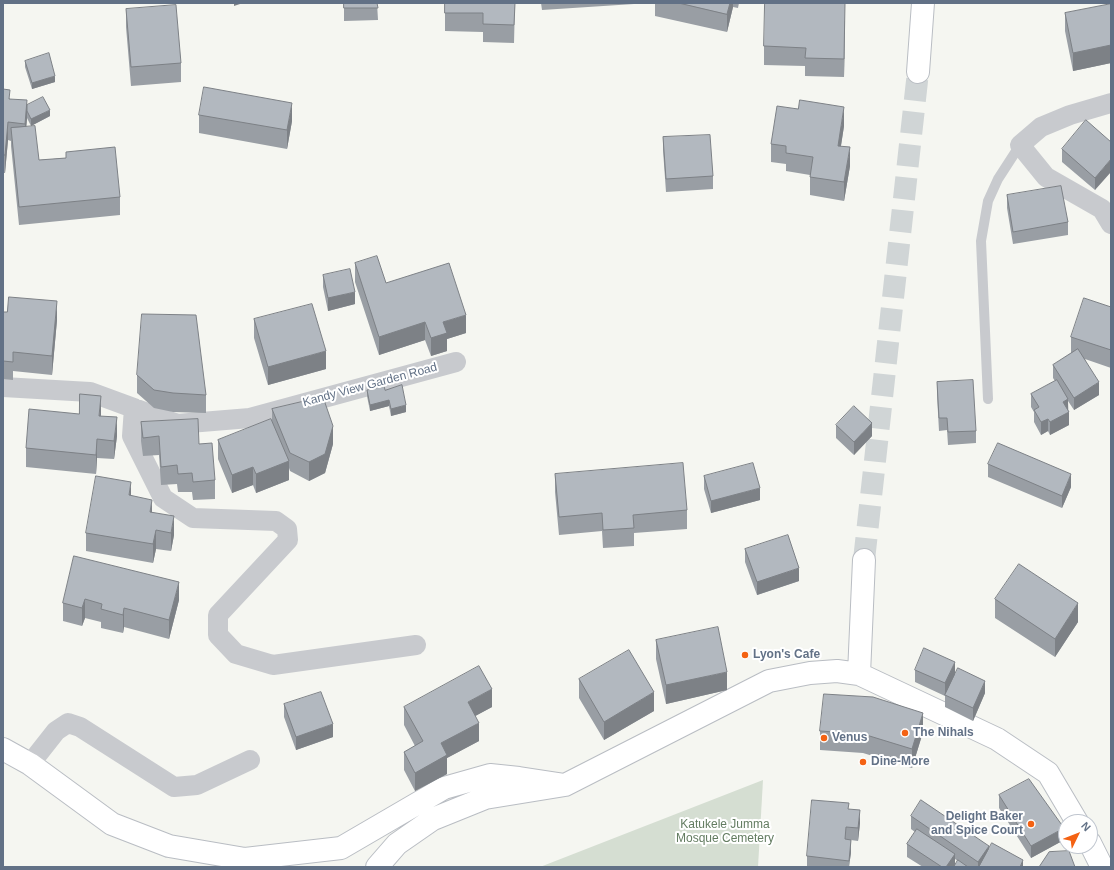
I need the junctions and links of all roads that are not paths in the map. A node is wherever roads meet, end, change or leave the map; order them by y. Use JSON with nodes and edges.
{"nodes":[{"id":1,"x":923,"y":3,"type":"edge"},
{"id":2,"x":918,"y":72,"type":"tunnel mouth"},
{"id":3,"x":1111,"y":103,"type":"edge"},
{"id":4,"x":1020,"y":145,"type":"junction"},
{"id":5,"x":1111,"y":224,"type":"edge"},
{"id":6,"x":456,"y":362,"type":"dead end"},
{"id":7,"x":3,"y":387,"type":"edge"},
{"id":8,"x":988,"y":399,"type":"dead end"},
{"id":9,"x":134,"y":408,"type":"junction"},
{"id":10,"x":864,"y":560,"type":"tunnel mouth"},
{"id":11,"x":416,"y":644,"type":"dead end"},
{"id":12,"x":859,"y":674,"type":"junction"},
{"id":13,"x":3,"y":749,"type":"edge"},
{"id":14,"x":250,"y":760,"type":"dead end"},
{"id":15,"x":30,"y":764,"type":"junction"},
{"id":16,"x":565,"y":785,"type":"junction"},
{"id":17,"x":1072,"y":814,"type":"edge"},
{"id":18,"x":1096,"y":854,"type":"edge"},
{"id":19,"x":378,"y":867,"type":"edge"},
{"id":20,"x":1102,"y":867,"type":"edge"}],
"edges":[{"from":1,"to":2,"type":"street"},
{"from":3,"to":4,"type":"street"},
{"from":4,"to":5,"type":"street"},
{"from":4,"to":8,"type":"lane"},
{"from":6,"to":9,"type":"street","name":"Kandy View Garden Road"},
{"from":7,"to":9,"type":"street","name":"Kandy View Garden Road"},
{"from":9,"to":11,"type":"street"},
{"from":10,"to":12,"type":"street"},
{"from":12,"to":16,"type":"street"},
{"from":12,"to":17,"type":"street"},
{"from":13,"to":15,"type":"street"},
{"from":14,"to":15,"type":"street"},
{"from":15,"to":16,"type":"street"},
{"from":16,"to":19,"type":"street"},
{"from":18,"to":20,"type":"street"}]}
